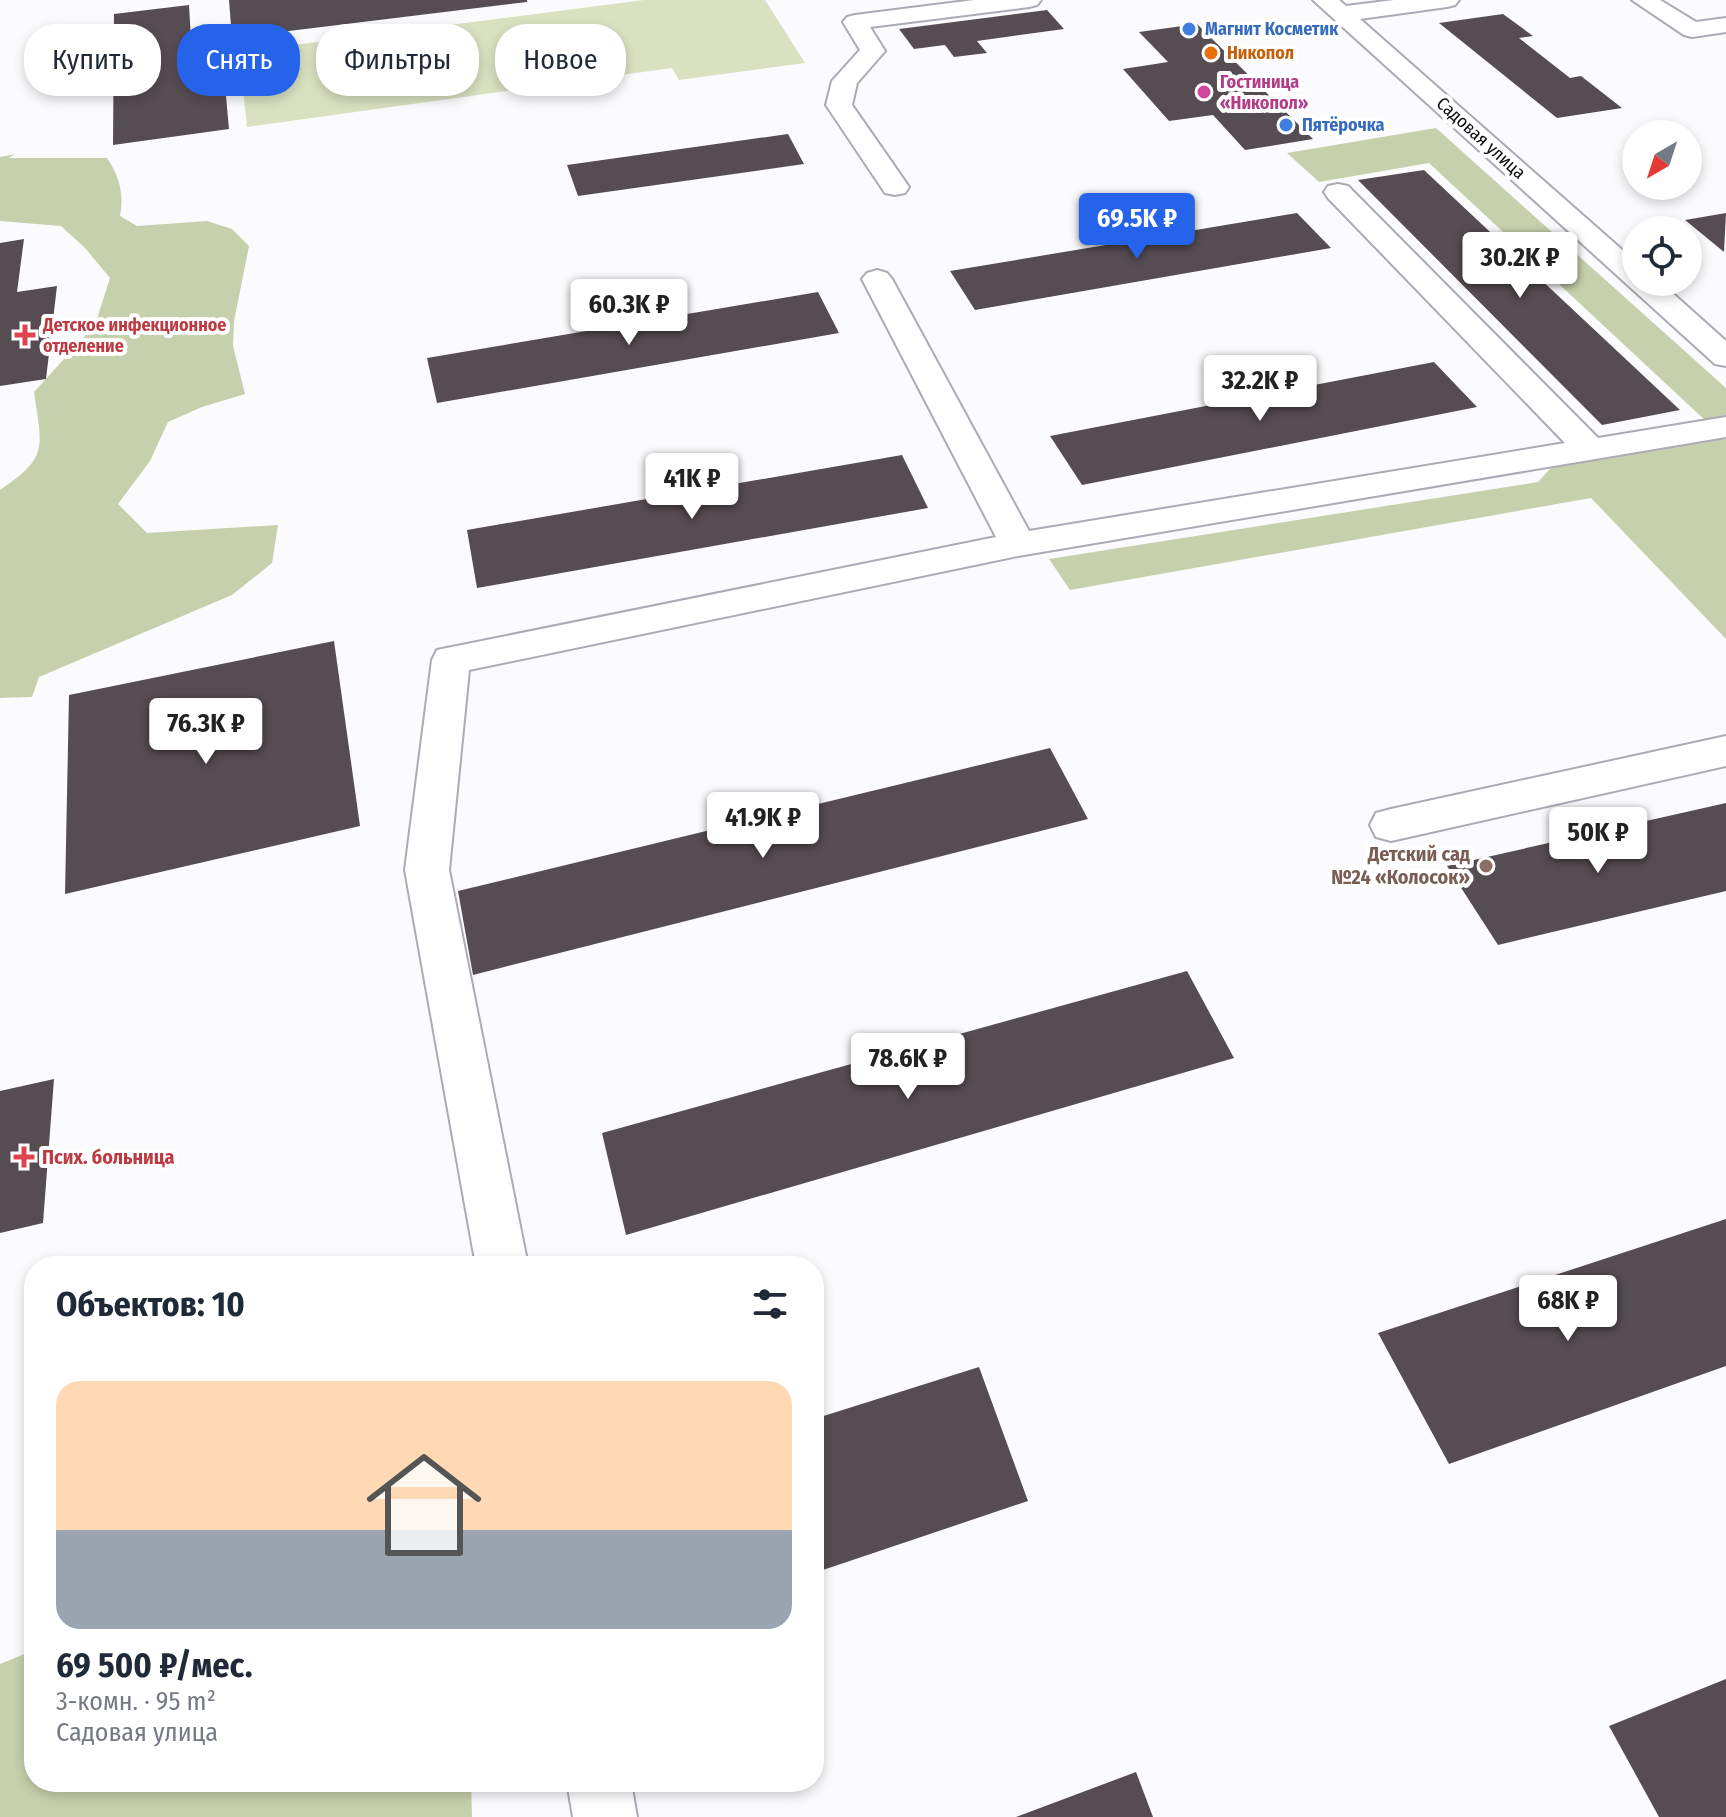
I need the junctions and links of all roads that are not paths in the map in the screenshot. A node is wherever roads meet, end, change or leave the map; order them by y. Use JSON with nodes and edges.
{"nodes":[{"id":1,"x":1029,"y":0,"type":"edge"},
{"id":2,"x":1447,"y":0,"type":"edge"},
{"id":3,"x":1644,"y":0,"type":"edge"},
{"id":4,"x":1334,"y":7,"type":"edge"},
{"id":5,"x":1726,"y":25,"type":"edge"},
{"id":6,"x":895,"y":187,"type":"dead end"},
{"id":7,"x":1338,"y":192,"type":"dead end"},
{"id":8,"x":1622,"y":264,"type":"edge"},
{"id":9,"x":877,"y":279,"type":"dead end"},
{"id":10,"x":1658,"y":296,"type":"edge"},
{"id":11,"x":1726,"y":357,"type":"edge"},
{"id":12,"x":1726,"y":427,"type":"edge"},
{"id":13,"x":1590,"y":449,"type":"junction"},
{"id":14,"x":1018,"y":544,"type":"junction"},
{"id":15,"x":1726,"y":751,"type":"edge"},
{"id":16,"x":1391,"y":825,"type":"dead end"},
{"id":17,"x":500,"y":1256,"type":"edge"},
{"id":18,"x":601,"y":1792,"type":"edge"},
{"id":19,"x":605,"y":1817,"type":"edge"}],
"edges":[{"from":1,"to":6,"type":"street"},
{"from":2,"to":4,"type":"street"},
{"from":3,"to":5,"type":"street"},
{"from":4,"to":8,"type":"street","name":"Садовая улица"},
{"from":7,"to":13,"type":"street"},
{"from":9,"to":14,"type":"street"},
{"from":10,"to":11,"type":"street"},
{"from":12,"to":13,"type":"street"},
{"from":13,"to":14,"type":"street"},
{"from":14,"to":17,"type":"street"},
{"from":15,"to":16,"type":"street"},
{"from":18,"to":19,"type":"street"}]}
